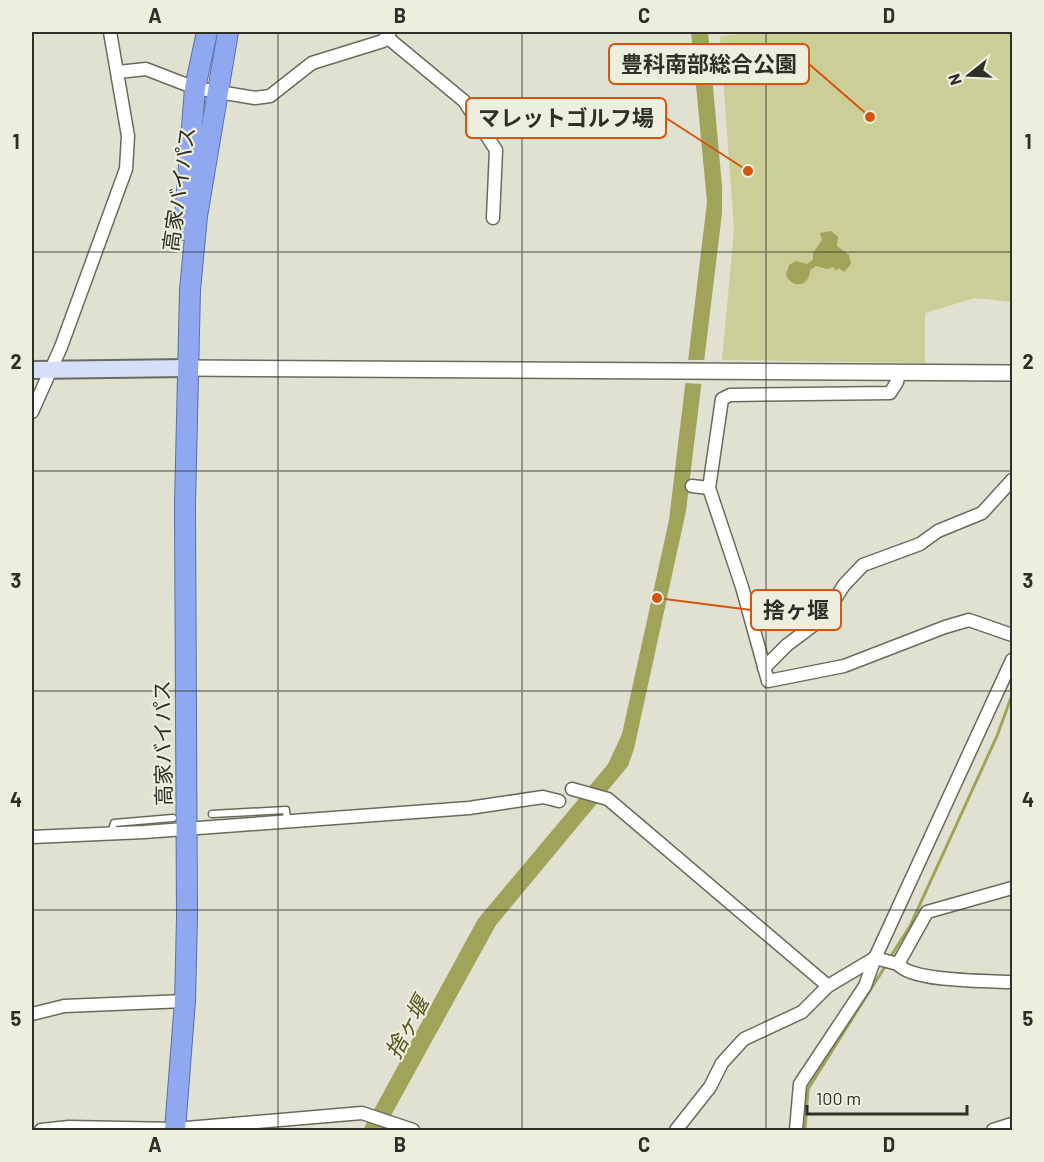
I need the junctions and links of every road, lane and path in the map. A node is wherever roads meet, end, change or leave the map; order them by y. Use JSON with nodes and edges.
{"nodes":[{"id":1,"x":110,"y":32,"type":"edge"},
{"id":2,"x":207,"y":32,"type":"edge"},
{"id":3,"x":228,"y":32,"type":"edge"},
{"id":4,"x":389,"y":35,"type":"edge"},
{"id":5,"x":118,"y":72,"type":"junction"},
{"id":6,"x":195,"y":88,"type":"junction"},
{"id":7,"x":217,"y":93,"type":"junction"},
{"id":8,"x":493,"y":218,"type":"dead end"},
{"id":9,"x":188,"y":362,"type":"junction"},
{"id":10,"x":51,"y":369,"type":"junction"},
{"id":11,"x":32,"y":370,"type":"edge"},
{"id":12,"x":898,"y":373,"type":"junction"},
{"id":13,"x":1012,"y":373,"type":"edge"},
{"id":14,"x":32,"y":412,"type":"edge"},
{"id":15,"x":1012,"y":480,"type":"edge"},
{"id":16,"x":692,"y":486,"type":"dead end"},
{"id":17,"x":709,"y":488,"type":"junction"},
{"id":18,"x":1012,"y":634,"type":"edge"},
{"id":19,"x":1012,"y":660,"type":"edge"},
{"id":20,"x":764,"y":668,"type":"junction"},
{"id":21,"x":576,"y":791,"type":"dead end"},
{"id":22,"x":559,"y":801,"type":"dead end"},
{"id":23,"x":212,"y":814,"type":"dead end"},
{"id":24,"x":287,"y":821,"type":"junction"},
{"id":25,"x":180,"y":823,"type":"junction"},
{"id":26,"x":111,"y":834,"type":"junction"},
{"id":27,"x":32,"y":837,"type":"edge"},
{"id":28,"x":1012,"y":888,"type":"edge"},
{"id":29,"x":875,"y":958,"type":"junction"},
{"id":30,"x":898,"y":964,"type":"junction"},
{"id":31,"x":1012,"y":982,"type":"edge"},
{"id":32,"x":828,"y":986,"type":"junction"},
{"id":33,"x":185,"y":1001,"type":"junction"},
{"id":34,"x":32,"y":1014,"type":"edge"},
{"id":35,"x":1012,"y":1124,"type":"edge"},
{"id":36,"x":175,"y":1130,"type":"edge"},
{"id":37,"x":42,"y":1131,"type":"edge"},
{"id":38,"x":413,"y":1131,"type":"edge"},
{"id":39,"x":676,"y":1131,"type":"edge"},
{"id":40,"x":796,"y":1131,"type":"edge"},
{"id":41,"x":993,"y":1131,"type":"edge"}],
"edges":[{"from":1,"to":5,"type":"street"},
{"from":2,"to":6,"type":"highway","name":"高家バイパス"},
{"from":3,"to":7,"type":"highway","name":"高家バイパス"},
{"from":4,"to":7,"type":"street"},
{"from":4,"to":8,"type":"street"},
{"from":5,"to":6,"type":"street"},
{"from":5,"to":10,"type":"street"},
{"from":6,"to":7,"type":"street"},
{"from":6,"to":9,"type":"highway","name":"高家バイパス"},
{"from":7,"to":9,"type":"highway","name":"高家バイパス"},
{"from":9,"to":10,"type":"main road"},
{"from":9,"to":12,"type":"street"},
{"from":9,"to":25,"type":"highway","name":"高家バイパス"},
{"from":10,"to":11,"type":"main road"},
{"from":10,"to":14,"type":"street"},
{"from":12,"to":13,"type":"street"},
{"from":12,"to":17,"type":"street"},
{"from":15,"to":20,"type":"street"},
{"from":16,"to":17,"type":"street"},
{"from":17,"to":20,"type":"street"},
{"from":18,"to":20,"type":"street"},
{"from":19,"to":29,"type":"street"},
{"from":21,"to":32,"type":"street"},
{"from":22,"to":24,"type":"street"},
{"from":23,"to":24,"type":"lane"},
{"from":24,"to":25,"type":"street"},
{"from":25,"to":26,"type":"street"},
{"from":25,"to":26,"type":"lane"},
{"from":25,"to":33,"type":"highway","name":"高家バイパス"},
{"from":26,"to":27,"type":"street"},
{"from":28,"to":30,"type":"street"},
{"from":29,"to":30,"type":"street"},
{"from":29,"to":32,"type":"street"},
{"from":29,"to":40,"type":"street"},
{"from":30,"to":31,"type":"street"},
{"from":32,"to":39,"type":"street"},
{"from":33,"to":34,"type":"street"},
{"from":33,"to":36,"type":"highway","name":"高家バイパス"},
{"from":35,"to":41,"type":"street"},
{"from":36,"to":37,"type":"street"},
{"from":36,"to":38,"type":"street"}]}
